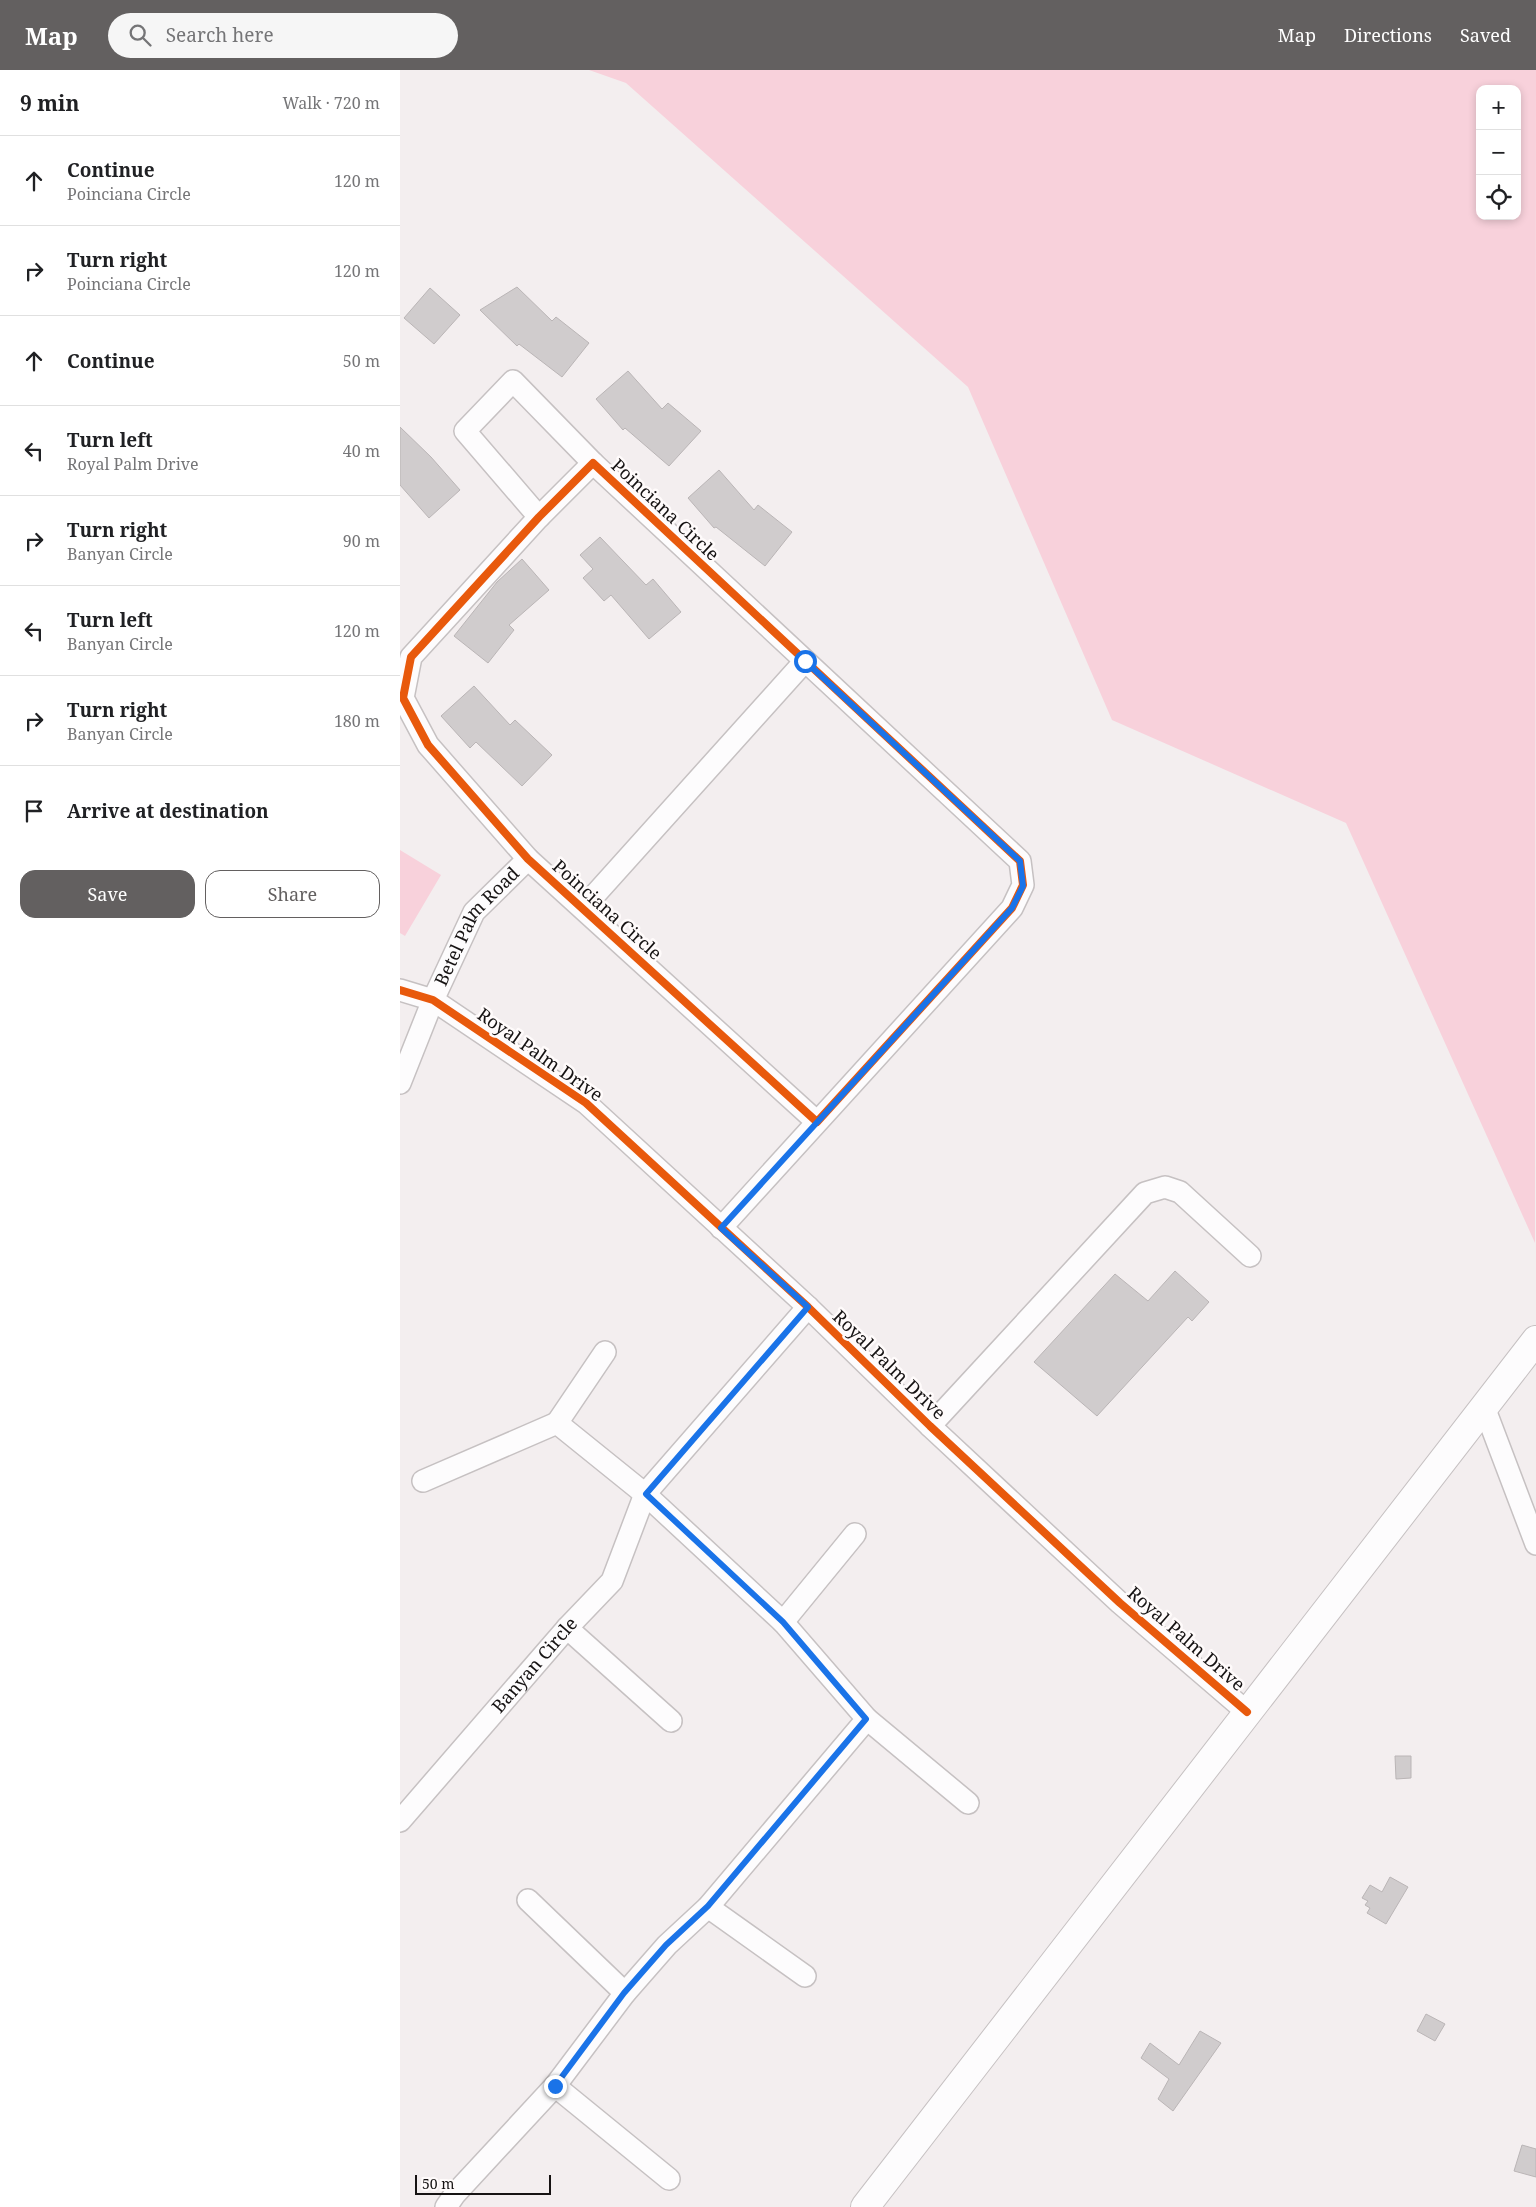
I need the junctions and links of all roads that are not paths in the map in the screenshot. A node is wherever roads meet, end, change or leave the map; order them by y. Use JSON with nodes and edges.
{"nodes":[{"id":1,"x":593,"y":463,"type":"junction"},
{"id":2,"x":539,"y":517,"type":"junction"},
{"id":3,"x":805,"y":661,"type":"junction"},
{"id":4,"x":528,"y":859,"type":"junction"},
{"id":5,"x":584,"y":908,"type":"junction"},
{"id":6,"x":400,"y":990,"type":"edge"},
{"id":7,"x":433,"y":1000,"type":"junction"},
{"id":8,"x":400,"y":1083,"type":"edge"},
{"id":9,"x":817,"y":1122,"type":"junction"},
{"id":10,"x":721,"y":1228,"type":"junction"},
{"id":11,"x":1250,"y":1256,"type":"dead end"},
{"id":12,"x":808,"y":1307,"type":"junction"},
{"id":13,"x":1536,"y":1340,"type":"edge"},
{"id":14,"x":605,"y":1352,"type":"dead end"},
{"id":15,"x":1484,"y":1407,"type":"junction"},
{"id":16,"x":557,"y":1423,"type":"junction"},
{"id":17,"x":930,"y":1426,"type":"junction"},
{"id":18,"x":423,"y":1481,"type":"dead end"},
{"id":19,"x":646,"y":1494,"type":"junction"},
{"id":20,"x":855,"y":1534,"type":"dead end"},
{"id":21,"x":1536,"y":1544,"type":"edge"},
{"id":22,"x":783,"y":1622,"type":"junction"},
{"id":23,"x":567,"y":1628,"type":"junction"},
{"id":24,"x":1247,"y":1712,"type":"junction"},
{"id":25,"x":866,"y":1719,"type":"junction"},
{"id":26,"x":670,"y":1721,"type":"dead end"},
{"id":27,"x":968,"y":1803,"type":"dead end"},
{"id":28,"x":400,"y":1821,"type":"edge"},
{"id":29,"x":528,"y":1900,"type":"dead end"},
{"id":30,"x":708,"y":1906,"type":"junction"},
{"id":31,"x":805,"y":1976,"type":"dead end"},
{"id":32,"x":624,"y":1993,"type":"junction"},
{"id":33,"x":555,"y":2086,"type":"junction"},
{"id":34,"x":669,"y":2178,"type":"dead end"},
{"id":35,"x":446,"y":2207,"type":"edge"},
{"id":36,"x":865,"y":2207,"type":"edge"}],
"edges":[{"from":1,"to":2,"type":"street","name":"Poinciana Circle"},
{"from":1,"to":2,"type":"street"},
{"from":1,"to":3,"type":"street","name":"Poinciana Circle"},
{"from":2,"to":4,"type":"street","name":"Poinciana Circle"},
{"from":3,"to":5,"type":"street"},
{"from":3,"to":9,"type":"street","name":"Poinciana Circle"},
{"from":4,"to":5,"type":"street","name":"Poinciana Circle"},
{"from":4,"to":7,"type":"street","name":"Betel Palm Road"},
{"from":5,"to":9,"type":"street","name":"Poinciana Circle"},
{"from":6,"to":7,"type":"street","name":"Royal Palm Drive"},
{"from":7,"to":8,"type":"street","name":"Betel Palm Road"},
{"from":7,"to":10,"type":"street","name":"Royal Palm Drive"},
{"from":9,"to":10,"type":"street"},
{"from":10,"to":12,"type":"street","name":"Royal Palm Drive"},
{"from":11,"to":17,"type":"street"},
{"from":12,"to":17,"type":"street","name":"Royal Palm Drive"},
{"from":12,"to":19,"type":"street","name":"Banyan Circle"},
{"from":13,"to":15,"type":"main road"},
{"from":14,"to":16,"type":"street"},
{"from":15,"to":21,"type":"street"},
{"from":15,"to":24,"type":"main road"},
{"from":16,"to":18,"type":"street"},
{"from":16,"to":19,"type":"street"},
{"from":17,"to":24,"type":"street","name":"Royal Palm Drive"},
{"from":19,"to":22,"type":"street"},
{"from":19,"to":23,"type":"street","name":"Banyan Circle"},
{"from":20,"to":22,"type":"street"},
{"from":22,"to":25,"type":"street"},
{"from":23,"to":26,"type":"street"},
{"from":23,"to":28,"type":"street","name":"Banyan Circle"},
{"from":24,"to":36,"type":"main road"},
{"from":25,"to":27,"type":"street"},
{"from":25,"to":30,"type":"street"},
{"from":29,"to":32,"type":"street"},
{"from":30,"to":31,"type":"street"},
{"from":30,"to":32,"type":"street"},
{"from":32,"to":33,"type":"street"},
{"from":33,"to":34,"type":"street"},
{"from":33,"to":35,"type":"street"}]}
